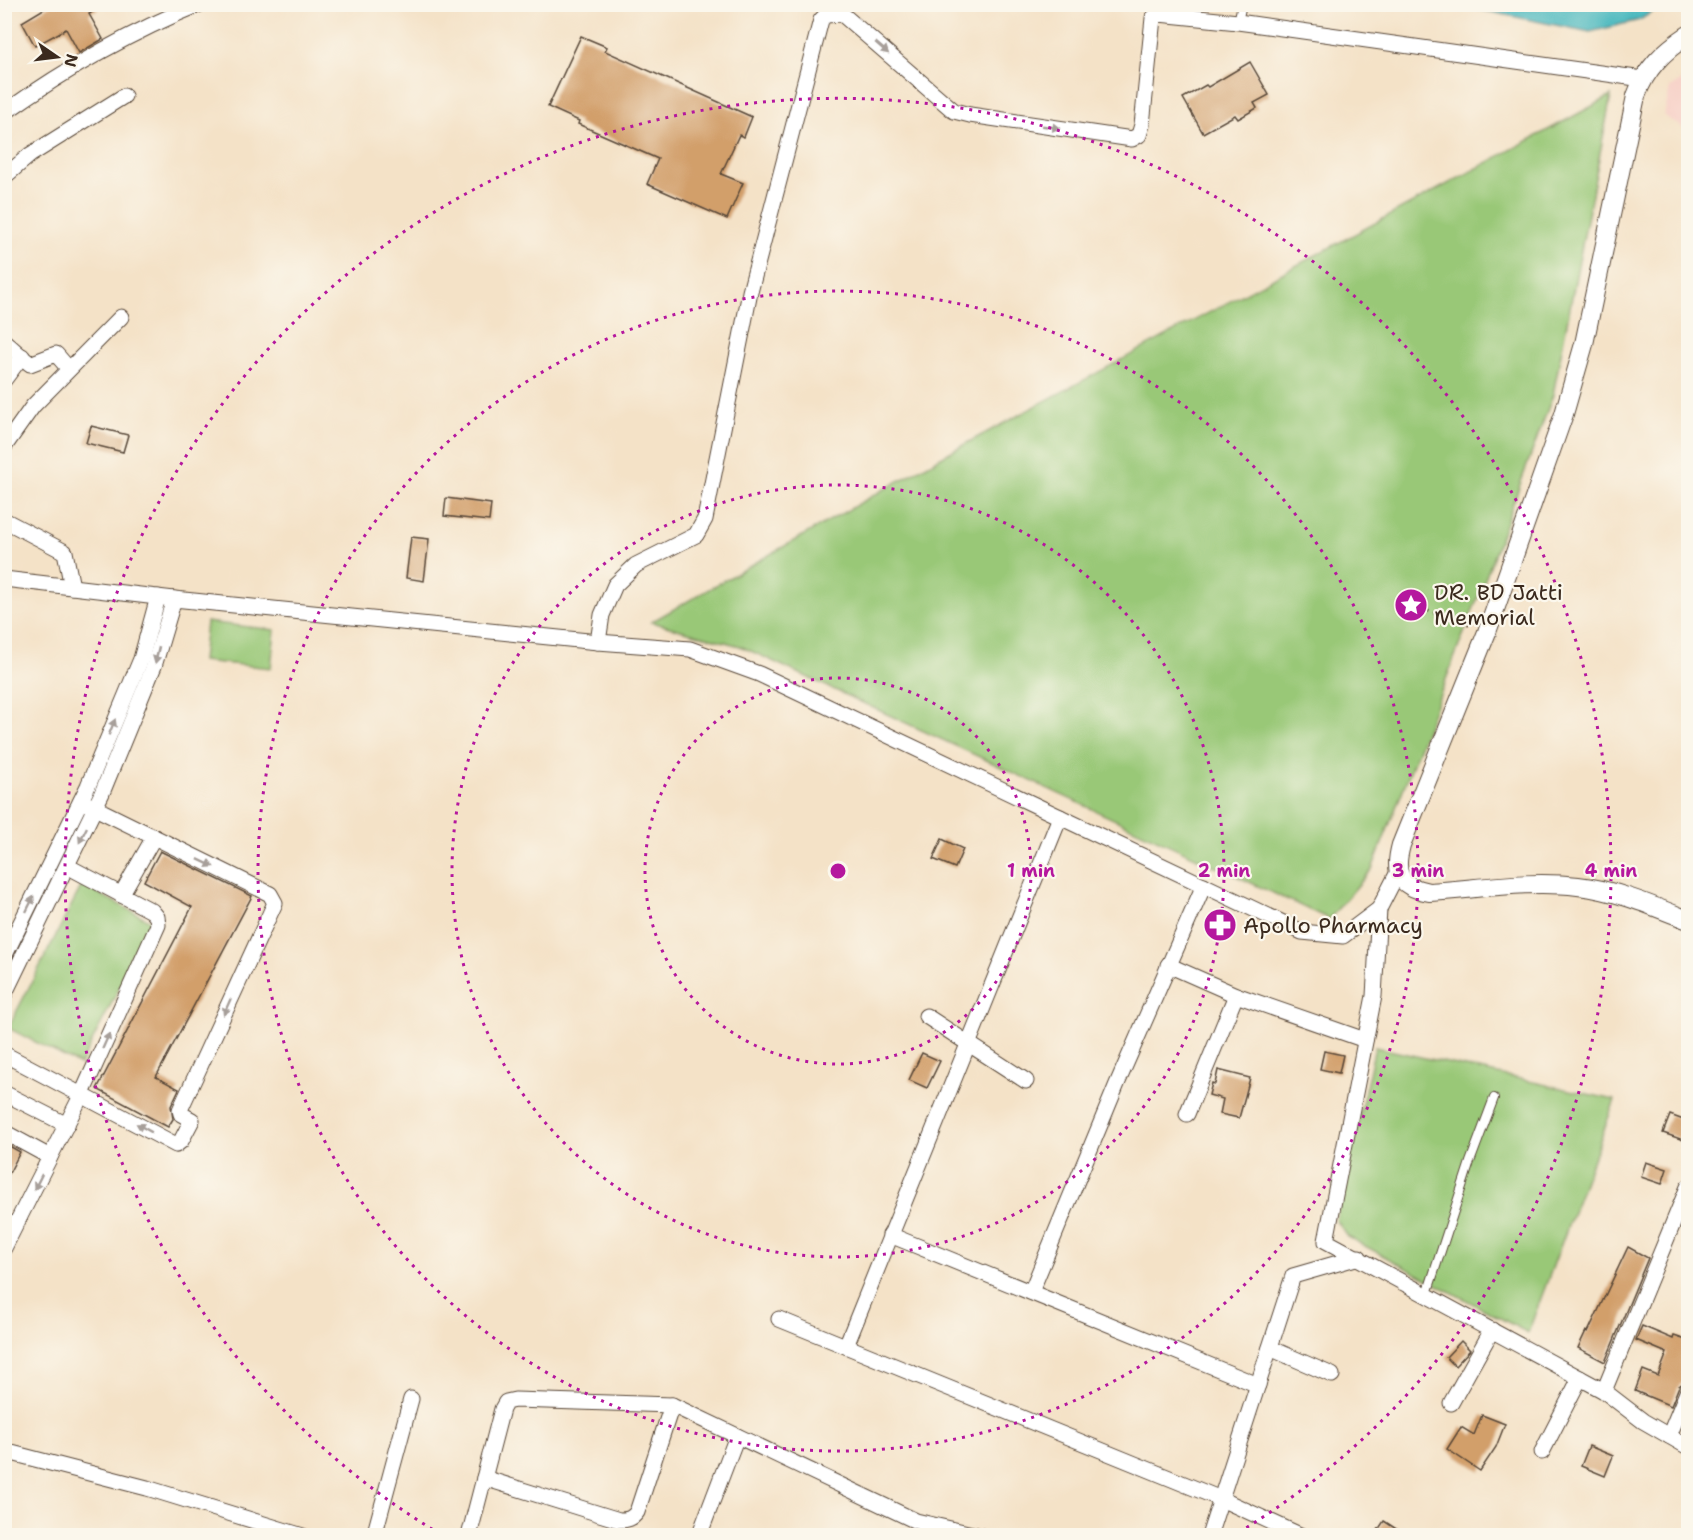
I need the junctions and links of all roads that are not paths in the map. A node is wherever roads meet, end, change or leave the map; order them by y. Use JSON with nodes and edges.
{"nodes":[{"id":1,"x":200,"y":4,"type":"edge"},
{"id":2,"x":1242,"y":4,"type":"edge"},
{"id":3,"x":831,"y":9,"type":"edge"},
{"id":4,"x":1238,"y":22,"type":"junction"},
{"id":5,"x":1689,"y":34,"type":"edge"},
{"id":6,"x":1643,"y":79,"type":"junction"},
{"id":7,"x":124,"y":96,"type":"dead end"},
{"id":8,"x":4,"y":113,"type":"edge"},
{"id":9,"x":4,"y":177,"type":"edge"},
{"id":10,"x":121,"y":317,"type":"dead end"},
{"id":11,"x":4,"y":341,"type":"edge"},
{"id":12,"x":22,"y":357,"type":"junction"},
{"id":13,"x":69,"y":369,"type":"junction"},
{"id":14,"x":4,"y":380,"type":"edge"},
{"id":15,"x":4,"y":447,"type":"edge"},
{"id":16,"x":4,"y":520,"type":"edge"},
{"id":17,"x":4,"y":579,"type":"edge"},
{"id":18,"x":72,"y":587,"type":"junction"},
{"id":19,"x":158,"y":597,"type":"junction"},
{"id":20,"x":174,"y":599,"type":"junction"},
{"id":21,"x":598,"y":642,"type":"junction"},
{"id":22,"x":81,"y":801,"type":"junction"},
{"id":23,"x":96,"y":808,"type":"junction"},
{"id":24,"x":1060,"y":817,"type":"junction"},
{"id":25,"x":154,"y":837,"type":"junction"},
{"id":26,"x":67,"y":866,"type":"junction"},
{"id":27,"x":1398,"y":872,"type":"junction"},
{"id":28,"x":1204,"y":885,"type":"junction"},
{"id":29,"x":121,"y":895,"type":"junction"},
{"id":30,"x":1379,"y":909,"type":"junction"},
{"id":31,"x":1689,"y":920,"type":"edge"},
{"id":32,"x":4,"y":957,"type":"edge"},
{"id":33,"x":1168,"y":965,"type":"junction"},
{"id":34,"x":4,"y":995,"type":"edge"},
{"id":35,"x":1236,"y":995,"type":"junction"},
{"id":36,"x":926,"y":1016,"type":"dead end"},
{"id":37,"x":1365,"y":1040,"type":"junction"},
{"id":38,"x":968,"y":1043,"type":"junction"},
{"id":39,"x":4,"y":1054,"type":"edge"},
{"id":40,"x":1026,"y":1081,"type":"dead end"},
{"id":41,"x":4,"y":1093,"type":"edge"},
{"id":42,"x":82,"y":1094,"type":"junction"},
{"id":43,"x":1494,"y":1098,"type":"dead end"},
{"id":44,"x":1187,"y":1114,"type":"dead end"},
{"id":45,"x":67,"y":1125,"type":"junction"},
{"id":46,"x":4,"y":1132,"type":"edge"},
{"id":47,"x":50,"y":1157,"type":"junction"},
{"id":48,"x":1689,"y":1187,"type":"edge"},
{"id":49,"x":891,"y":1235,"type":"junction"},
{"id":50,"x":4,"y":1248,"type":"edge"},
{"id":51,"x":1359,"y":1257,"type":"junction"},
{"id":52,"x":1031,"y":1292,"type":"junction"},
{"id":53,"x":1427,"y":1294,"type":"junction"},
{"id":54,"x":779,"y":1319,"type":"dead end"},
{"id":55,"x":1492,"y":1330,"type":"junction"},
{"id":56,"x":846,"y":1346,"type":"junction"},
{"id":57,"x":1269,"y":1347,"type":"junction"},
{"id":58,"x":1332,"y":1375,"type":"dead end"},
{"id":59,"x":1580,"y":1378,"type":"junction"},
{"id":60,"x":1258,"y":1384,"type":"junction"},
{"id":61,"x":1689,"y":1390,"type":"edge"},
{"id":62,"x":1604,"y":1391,"type":"junction"},
{"id":63,"x":411,"y":1400,"type":"dead end"},
{"id":64,"x":1451,"y":1403,"type":"dead end"},
{"id":65,"x":672,"y":1405,"type":"junction"},
{"id":66,"x":737,"y":1436,"type":"junction"},
{"id":67,"x":1669,"y":1436,"type":"junction"},
{"id":68,"x":1689,"y":1447,"type":"edge"},
{"id":69,"x":4,"y":1451,"type":"edge"},
{"id":70,"x":1542,"y":1452,"type":"dead end"},
{"id":71,"x":484,"y":1478,"type":"junction"},
{"id":72,"x":1221,"y":1499,"type":"junction"},
{"id":73,"x":303,"y":1536,"type":"edge"},
{"id":74,"x":374,"y":1536,"type":"edge"},
{"id":75,"x":469,"y":1536,"type":"edge"},
{"id":76,"x":699,"y":1536,"type":"edge"},
{"id":77,"x":981,"y":1536,"type":"edge"},
{"id":78,"x":1209,"y":1536,"type":"edge"},
{"id":79,"x":1302,"y":1536,"type":"edge"}],
"edges":[{"from":1,"to":8,"type":"street"},
{"from":2,"to":4,"type":"lane"},
{"from":3,"to":4,"type":"street","one_way":true},
{"from":3,"to":21,"type":"street"},
{"from":4,"to":6,"type":"street"},
{"from":5,"to":6,"type":"street"},
{"from":6,"to":27,"type":"street"},
{"from":7,"to":9,"type":"street"},
{"from":10,"to":13,"type":"street"},
{"from":11,"to":12,"type":"street"},
{"from":12,"to":13,"type":"street"},
{"from":12,"to":14,"type":"street"},
{"from":13,"to":15,"type":"street"},
{"from":16,"to":18,"type":"street"},
{"from":17,"to":18,"type":"street"},
{"from":18,"to":19,"type":"street"},
{"from":19,"to":20,"type":"street"},
{"from":22,"to":19,"type":"street","one_way":true},
{"from":20,"to":21,"type":"street"},
{"from":20,"to":23,"type":"street","one_way":true},
{"from":21,"to":24,"type":"street"},
{"from":22,"to":23,"type":"street"},
{"from":32,"to":22,"type":"street","one_way":true},
{"from":23,"to":25,"type":"street"},
{"from":23,"to":26,"type":"street","one_way":true},
{"from":24,"to":28,"type":"street"},
{"from":24,"to":38,"type":"street"},
{"from":25,"to":29,"type":"street"},
{"from":25,"to":42,"type":"street","one_way":true},
{"from":26,"to":29,"type":"street"},
{"from":26,"to":34,"type":"street"},
{"from":27,"to":30,"type":"street"},
{"from":27,"to":31,"type":"street"},
{"from":28,"to":30,"type":"street"},
{"from":28,"to":33,"type":"street"},
{"from":42,"to":29,"type":"street","one_way":true},
{"from":30,"to":37,"type":"street"},
{"from":33,"to":35,"type":"street"},
{"from":33,"to":52,"type":"street"},
{"from":35,"to":37,"type":"street"},
{"from":35,"to":44,"type":"street"},
{"from":36,"to":38,"type":"street"},
{"from":37,"to":51,"type":"street"},
{"from":38,"to":40,"type":"street"},
{"from":38,"to":49,"type":"street"},
{"from":39,"to":42,"type":"street"},
{"from":41,"to":45,"type":"street"},
{"from":42,"to":45,"type":"street"},
{"from":43,"to":53,"type":"lane"},
{"from":45,"to":47,"type":"street"},
{"from":46,"to":47,"type":"street"},
{"from":47,"to":50,"type":"street","one_way":true},
{"from":48,"to":62,"type":"street"},
{"from":49,"to":52,"type":"street"},
{"from":49,"to":56,"type":"street"},
{"from":51,"to":53,"type":"street"},
{"from":51,"to":57,"type":"street"},
{"from":52,"to":60,"type":"street"},
{"from":53,"to":55,"type":"street"},
{"from":54,"to":56,"type":"street"},
{"from":55,"to":59,"type":"street"},
{"from":55,"to":64,"type":"street"},
{"from":56,"to":72,"type":"street"},
{"from":57,"to":58,"type":"street"},
{"from":57,"to":60,"type":"street"},
{"from":59,"to":62,"type":"street"},
{"from":59,"to":70,"type":"street"},
{"from":60,"to":72,"type":"street"},
{"from":61,"to":67,"type":"street"},
{"from":62,"to":67,"type":"street"},
{"from":63,"to":74,"type":"street"},
{"from":65,"to":66,"type":"street"},
{"from":65,"to":71,"type":"street"},
{"from":65,"to":71,"type":"street"},
{"from":66,"to":76,"type":"street"},
{"from":66,"to":77,"type":"street"},
{"from":67,"to":68,"type":"street"},
{"from":69,"to":73,"type":"street"},
{"from":71,"to":75,"type":"street"},
{"from":72,"to":78,"type":"street"},
{"from":72,"to":79,"type":"street"}]}
